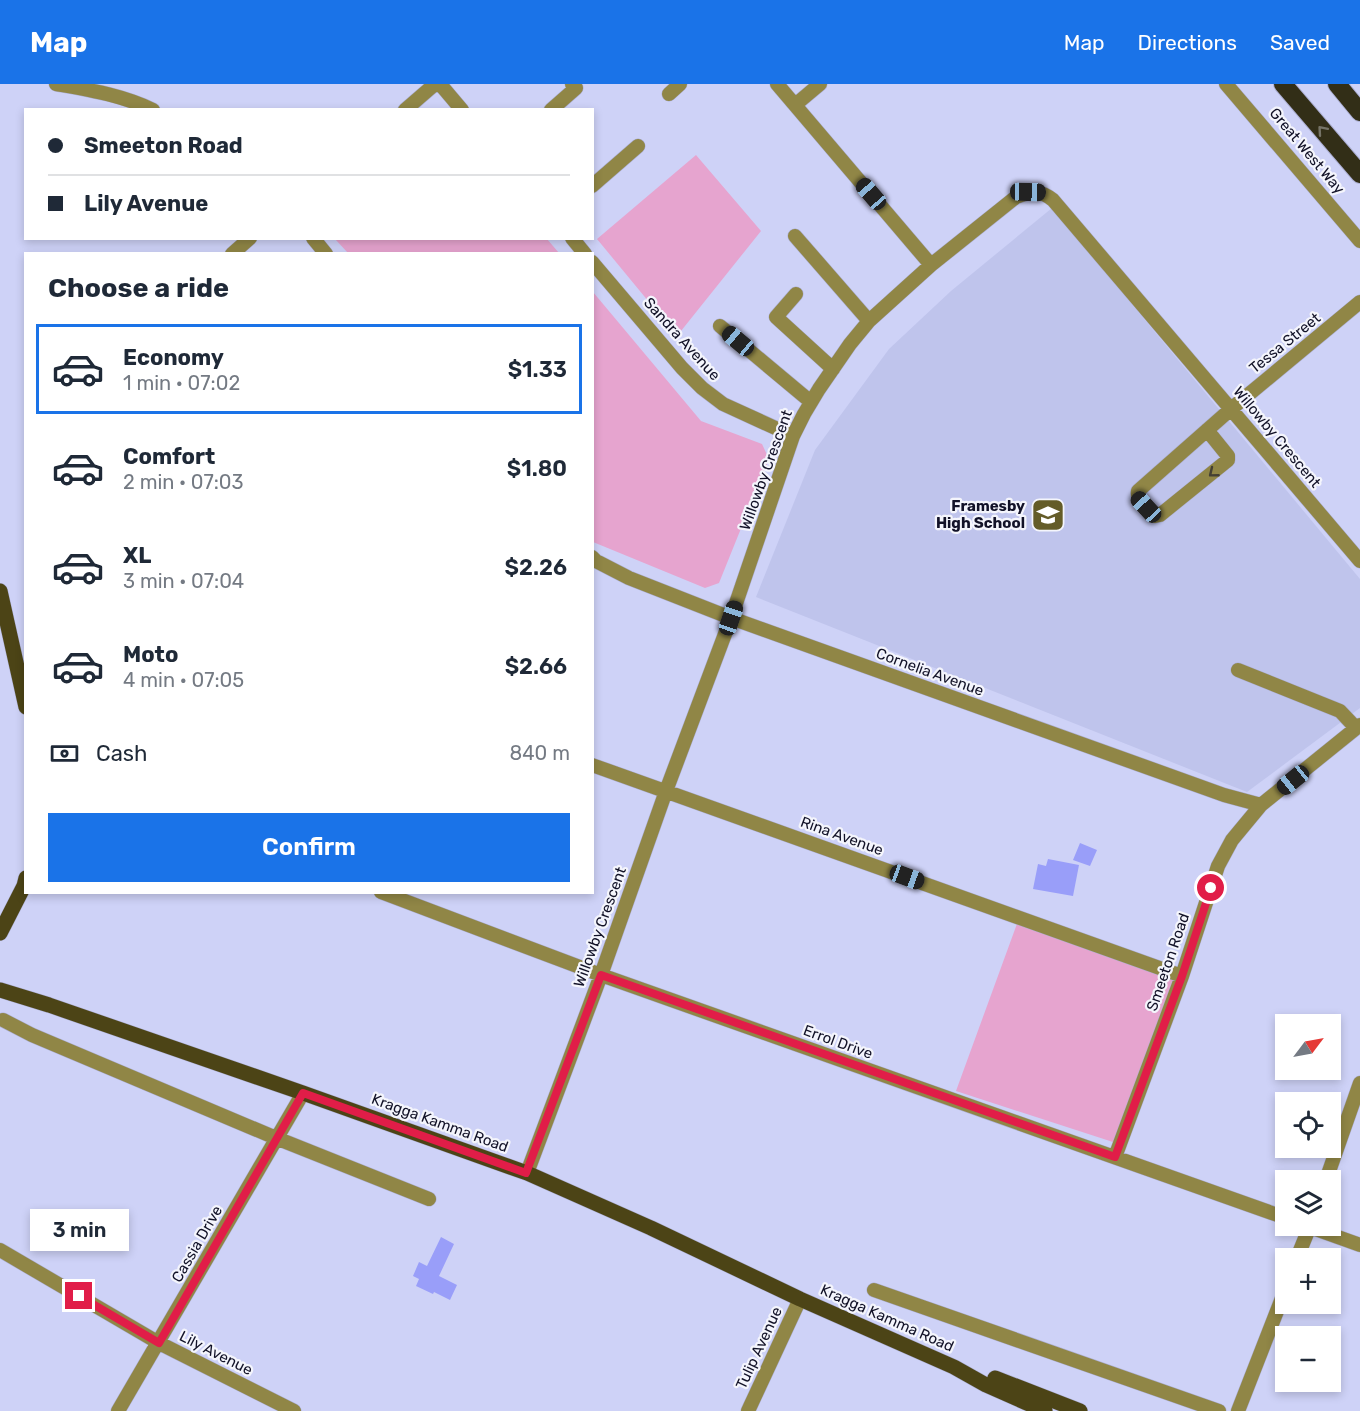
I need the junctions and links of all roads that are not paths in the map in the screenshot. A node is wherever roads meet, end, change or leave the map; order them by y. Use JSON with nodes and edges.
{"nodes":[{"id":1,"x":57,"y":84,"type":"edge"},
{"id":2,"x":435,"y":84,"type":"edge"},
{"id":3,"x":440,"y":84,"type":"edge"},
{"id":4,"x":572,"y":84,"type":"edge"},
{"id":5,"x":680,"y":84,"type":"edge"},
{"id":6,"x":777,"y":84,"type":"edge"},
{"id":7,"x":820,"y":84,"type":"edge"},
{"id":8,"x":1226,"y":84,"type":"edge"},
{"id":9,"x":1283,"y":84,"type":"edge"},
{"id":10,"x":1337,"y":84,"type":"edge"},
{"id":11,"x":669,"y":94,"type":"dead end"},
{"id":12,"x":795,"y":105,"type":"junction"},
{"id":13,"x":148,"y":108,"type":"edge"},
{"id":14,"x":407,"y":108,"type":"edge"},
{"id":15,"x":460,"y":108,"type":"edge"},
{"id":16,"x":553,"y":108,"type":"edge"},
{"id":17,"x":1360,"y":112,"type":"edge"},
{"id":18,"x":638,"y":146,"type":"dead end"},
{"id":19,"x":1360,"y":174,"type":"edge"},
{"id":20,"x":594,"y":184,"type":"edge"},
{"id":21,"x":795,"y":236,"type":"dead end"},
{"id":22,"x":248,"y":240,"type":"edge"},
{"id":23,"x":574,"y":240,"type":"edge"},
{"id":24,"x":1360,"y":242,"type":"edge"},
{"id":25,"x":234,"y":252,"type":"edge"},
{"id":26,"x":583,"y":252,"type":"edge"},
{"id":27,"x":594,"y":264,"type":"edge"},
{"id":28,"x":931,"y":265,"type":"junction"},
{"id":29,"x":796,"y":294,"type":"dead end"},
{"id":30,"x":1360,"y":302,"type":"edge"},
{"id":31,"x":869,"y":321,"type":"junction"},
{"id":32,"x":720,"y":326,"type":"dead end"},
{"id":33,"x":833,"y":369,"type":"junction"},
{"id":34,"x":811,"y":402,"type":"junction"},
{"id":35,"x":1231,"y":409,"type":"junction"},
{"id":36,"x":1207,"y":430,"type":"junction"},
{"id":37,"x":793,"y":436,"type":"junction"},
{"id":38,"x":594,"y":559,"type":"edge"},
{"id":39,"x":1360,"y":561,"type":"edge"},
{"id":40,"x":0,"y":591,"type":"edge"},
{"id":41,"x":731,"y":618,"type":"junction"},
{"id":42,"x":1238,"y":670,"type":"dead end"},
{"id":43,"x":24,"y":698,"type":"edge"},
{"id":44,"x":1358,"y":726,"type":"edge"},
{"id":45,"x":594,"y":766,"type":"edge"},
{"id":46,"x":666,"y":791,"type":"junction"},
{"id":47,"x":1261,"y":805,"type":"junction"},
{"id":48,"x":24,"y":886,"type":"edge"},
{"id":49,"x":386,"y":894,"type":"edge"},
{"id":50,"x":0,"y":933,"type":"edge"},
{"id":51,"x":601,"y":975,"type":"junction"},
{"id":52,"x":1182,"y":976,"type":"junction"},
{"id":53,"x":0,"y":990,"type":"edge"},
{"id":54,"x":3,"y":1020,"type":"dead end"},
{"id":55,"x":1360,"y":1083,"type":"edge"},
{"id":56,"x":303,"y":1093,"type":"junction"},
{"id":57,"x":276,"y":1138,"type":"junction"},
{"id":58,"x":1115,"y":1157,"type":"junction"},
{"id":59,"x":1330,"y":1170,"type":"edge"},
{"id":60,"x":526,"y":1173,"type":"junction"},
{"id":61,"x":429,"y":1199,"type":"dead end"},
{"id":62,"x":1275,"y":1214,"type":"edge"},
{"id":63,"x":1336,"y":1236,"type":"edge"},
{"id":64,"x":1360,"y":1245,"type":"edge"},
{"id":65,"x":0,"y":1250,"type":"edge"},
{"id":66,"x":874,"y":1290,"type":"dead end"},
{"id":67,"x":800,"y":1299,"type":"junction"},
{"id":68,"x":1276,"y":1314,"type":"edge"},
{"id":69,"x":159,"y":1343,"type":"junction"},
{"id":70,"x":954,"y":1367,"type":"junction"},
{"id":71,"x":118,"y":1411,"type":"edge"},
{"id":72,"x":294,"y":1411,"type":"edge"},
{"id":73,"x":748,"y":1411,"type":"edge"},
{"id":74,"x":1044,"y":1411,"type":"edge"},
{"id":75,"x":1080,"y":1411,"type":"edge"},
{"id":76,"x":1219,"y":1411,"type":"edge"},
{"id":77,"x":1238,"y":1411,"type":"edge"}],
"edges":[{"from":1,"to":13,"type":"street"},
{"from":2,"to":14,"type":"street"},
{"from":3,"to":15,"type":"street"},
{"from":4,"to":16,"type":"street"},
{"from":5,"to":11,"type":"street"},
{"from":6,"to":12,"type":"street"},
{"from":7,"to":12,"type":"street"},
{"from":8,"to":24,"type":"street","name":"Great West Way"},
{"from":19,"to":9,"type":"highway","name":"Great West Way","one_way":true},
{"from":10,"to":17,"type":"highway"},
{"from":12,"to":28,"type":"street"},
{"from":18,"to":20,"type":"street"},
{"from":21,"to":31,"type":"street"},
{"from":22,"to":25,"type":"street"},
{"from":23,"to":26,"type":"street"},
{"from":27,"to":37,"type":"street","name":"Sandra Avenue"},
{"from":28,"to":31,"type":"street","name":"Willowby Crescent"},
{"from":28,"to":35,"type":"street","name":"Willowby Crescent"},
{"from":29,"to":33,"type":"street"},
{"from":30,"to":35,"type":"street","name":"Tessa Street"},
{"from":31,"to":33,"type":"street","name":"Willowby Crescent"},
{"from":32,"to":34,"type":"street"},
{"from":33,"to":34,"type":"street","name":"Willowby Crescent"},
{"from":34,"to":37,"type":"street","name":"Willowby Crescent"},
{"from":35,"to":36,"type":"street","name":"Tessa Street"},
{"from":35,"to":39,"type":"street","name":"Willowby Crescent"},
{"from":36,"to":36,"type":"street","name":"Tessa Street","one_way":true},
{"from":37,"to":41,"type":"street","name":"Willowby Crescent"},
{"from":38,"to":41,"type":"street","name":"Cornelia Avenue"},
{"from":40,"to":43,"type":"main road"},
{"from":41,"to":46,"type":"street","name":"Willowby Crescent"},
{"from":41,"to":47,"type":"street","name":"Cornelia Avenue"},
{"from":42,"to":44,"type":"street"},
{"from":44,"to":47,"type":"street","name":"Smeeton Road"},
{"from":45,"to":46,"type":"street","name":"Rina Avenue"},
{"from":46,"to":51,"type":"street","name":"Willowby Crescent"},
{"from":46,"to":52,"type":"street","name":"Rina Avenue"},
{"from":47,"to":52,"type":"street","name":"Smeeton Road"},
{"from":48,"to":50,"type":"main road"},
{"from":49,"to":51,"type":"street","name":"Errol Drive"},
{"from":51,"to":58,"type":"street","name":"Errol Drive"},
{"from":51,"to":60,"type":"street","name":"Willowby Crescent"},
{"from":52,"to":58,"type":"street","name":"Smeeton Road"},
{"from":53,"to":56,"type":"main road","name":"Kragga Kamma Road"},
{"from":54,"to":57,"type":"street"},
{"from":55,"to":59,"type":"street"},
{"from":56,"to":57,"type":"street","name":"Cassia Drive"},
{"from":56,"to":60,"type":"main road","name":"Kragga Kamma Road"},
{"from":57,"to":61,"type":"street"},
{"from":57,"to":69,"type":"street","name":"Cassia Drive"},
{"from":58,"to":62,"type":"street","name":"Errol Drive"},
{"from":60,"to":67,"type":"main road","name":"Kragga Kamma Road"},
{"from":63,"to":64,"type":"street"},
{"from":65,"to":69,"type":"street","name":"Lily Avenue"},
{"from":66,"to":76,"type":"street","name":"Kragga Kamma Road"},
{"from":67,"to":70,"type":"main road","name":"Kragga Kamma Road"},
{"from":67,"to":73,"type":"street","name":"Tulip Avenue"},
{"from":68,"to":77,"type":"street"},
{"from":69,"to":71,"type":"street","name":"Cassia Drive"},
{"from":69,"to":72,"type":"street","name":"Lily Avenue"},
{"from":70,"to":74,"type":"main road","name":"Kragga Kamma Road"},
{"from":70,"to":75,"type":"main road","name":"Kragga Kamma Road"}]}
